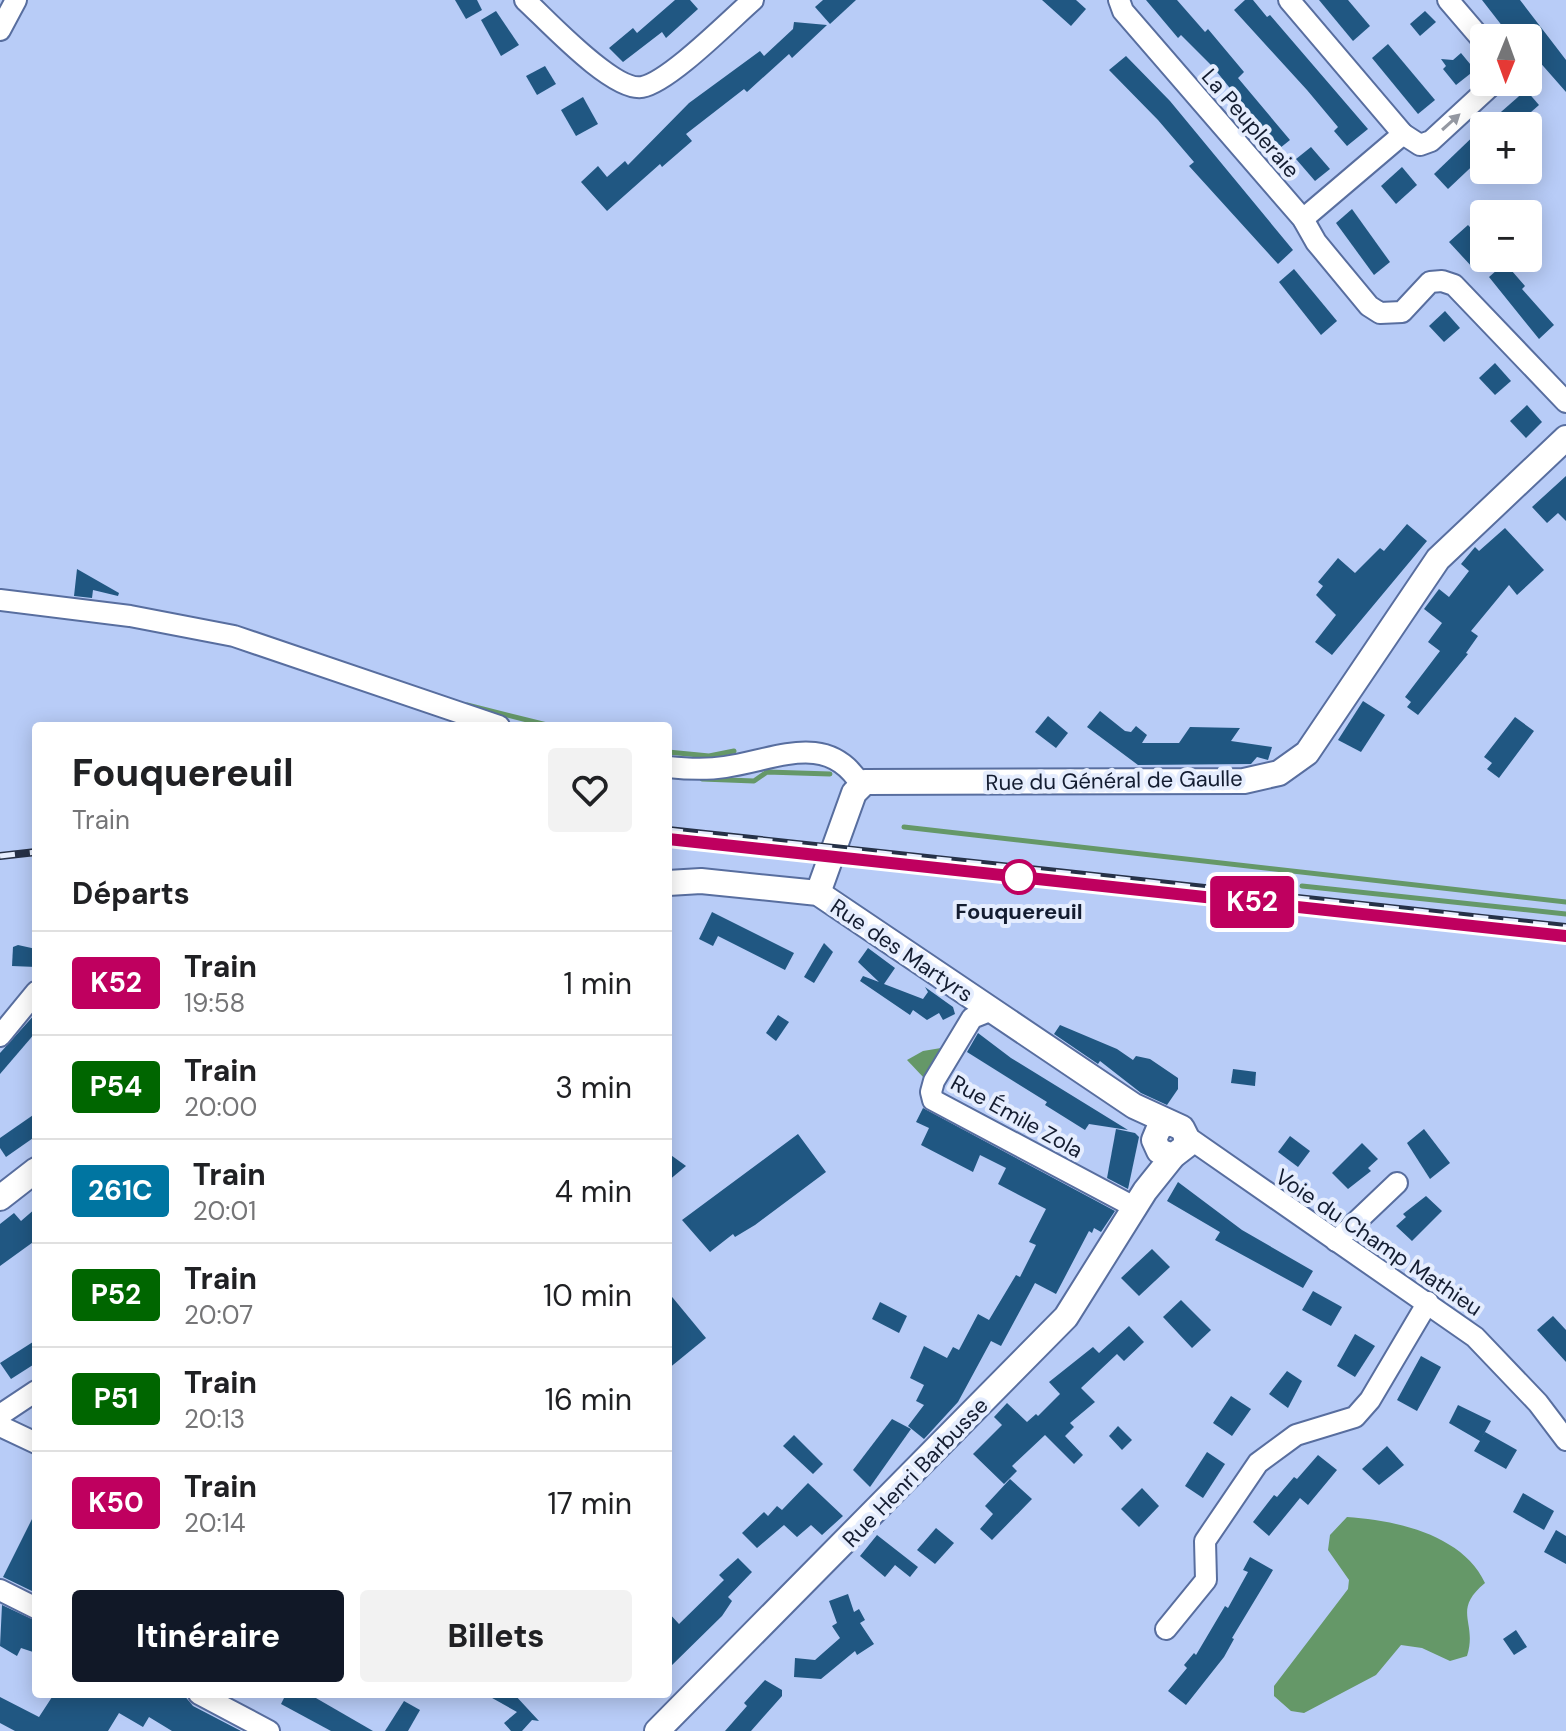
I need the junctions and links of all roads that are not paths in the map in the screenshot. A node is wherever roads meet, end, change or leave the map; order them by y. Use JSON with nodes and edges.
{"nodes":[{"id":1,"x":16,"y":0,"type":"edge"},
{"id":2,"x":525,"y":0,"type":"edge"},
{"id":3,"x":753,"y":0,"type":"edge"},
{"id":4,"x":1119,"y":0,"type":"edge"},
{"id":5,"x":1289,"y":0,"type":"edge"},
{"id":6,"x":1448,"y":0,"type":"edge"},
{"id":7,"x":1470,"y":26,"type":"edge"},
{"id":8,"x":0,"y":30,"type":"edge"},
{"id":9,"x":1480,"y":96,"type":"edge"},
{"id":10,"x":1403,"y":134,"type":"junction"},
{"id":11,"x":1303,"y":219,"type":"junction"},
{"id":12,"x":1566,"y":402,"type":"edge"},
{"id":13,"x":1566,"y":438,"type":"edge"},
{"id":14,"x":0,"y":600,"type":"edge"},
{"id":15,"x":487,"y":722,"type":"edge"},
{"id":16,"x":672,"y":767,"type":"edge"},
{"id":17,"x":861,"y":785,"type":"junction"},
{"id":18,"x":672,"y":883,"type":"edge"},
{"id":19,"x":818,"y":893,"type":"junction"},
{"id":20,"x":32,"y":997,"type":"edge"},
{"id":21,"x":992,"y":1010,"type":"junction"},
{"id":22,"x":0,"y":1036,"type":"edge"},
{"id":23,"x":1170,"y":1141,"type":"junction"},
{"id":24,"x":32,"y":1173,"type":"edge"},
{"id":25,"x":1397,"y":1183,"type":"dead end"},
{"id":26,"x":0,"y":1198,"type":"edge"},
{"id":27,"x":1140,"y":1199,"type":"junction"},
{"id":28,"x":1336,"y":1241,"type":"junction"},
{"id":29,"x":1428,"y":1302,"type":"junction"},
{"id":30,"x":32,"y":1394,"type":"edge"},
{"id":31,"x":0,"y":1415,"type":"edge"},
{"id":32,"x":0,"y":1426,"type":"edge"},
{"id":33,"x":1566,"y":1440,"type":"edge"},
{"id":34,"x":32,"y":1441,"type":"edge"},
{"id":35,"x":0,"y":1590,"type":"edge"},
{"id":36,"x":32,"y":1606,"type":"edge"},
{"id":37,"x":1166,"y":1629,"type":"dead end"},
{"id":38,"x":207,"y":1698,"type":"edge"},
{"id":39,"x":269,"y":1731,"type":"edge"},
{"id":40,"x":657,"y":1731,"type":"edge"}],
"edges":[{"from":1,"to":8,"type":"street"},
{"from":2,"to":3,"type":"street"},
{"from":4,"to":11,"type":"street","name":"La Peupleraie"},
{"from":5,"to":10,"type":"street"},
{"from":6,"to":7,"type":"street"},
{"from":10,"to":9,"type":"street","one_way":true},
{"from":10,"to":11,"type":"street"},
{"from":11,"to":12,"type":"street","name":"La Peupleraie"},
{"from":13,"to":17,"type":"street","name":"Rue du Général de Gaulle"},
{"from":14,"to":15,"type":"street"},
{"from":16,"to":17,"type":"street"},
{"from":17,"to":19,"type":"street"},
{"from":18,"to":19,"type":"street","name":"Rue des Martyrs"},
{"from":19,"to":21,"type":"street","name":"Rue des Martyrs"},
{"from":20,"to":22,"type":"street"},
{"from":21,"to":23,"type":"street"},
{"from":21,"to":27,"type":"street","name":"Rue Émile Zola"},
{"from":23,"to":27,"type":"street","name":"Rue Henri Barbusse"},
{"from":23,"to":28,"type":"street","name":"Voie du Champ Mathieu"},
{"from":24,"to":26,"type":"street"},
{"from":25,"to":28,"type":"street"},
{"from":27,"to":40,"type":"street","name":"Rue Henri Barbusse"},
{"from":28,"to":29,"type":"street","name":"Voie du Champ Mathieu"},
{"from":29,"to":33,"type":"street","name":"Voie du Champ Mathieu"},
{"from":29,"to":37,"type":"street"},
{"from":30,"to":31,"type":"street"},
{"from":32,"to":34,"type":"street"},
{"from":35,"to":36,"type":"street"},
{"from":38,"to":39,"type":"street"}]}
